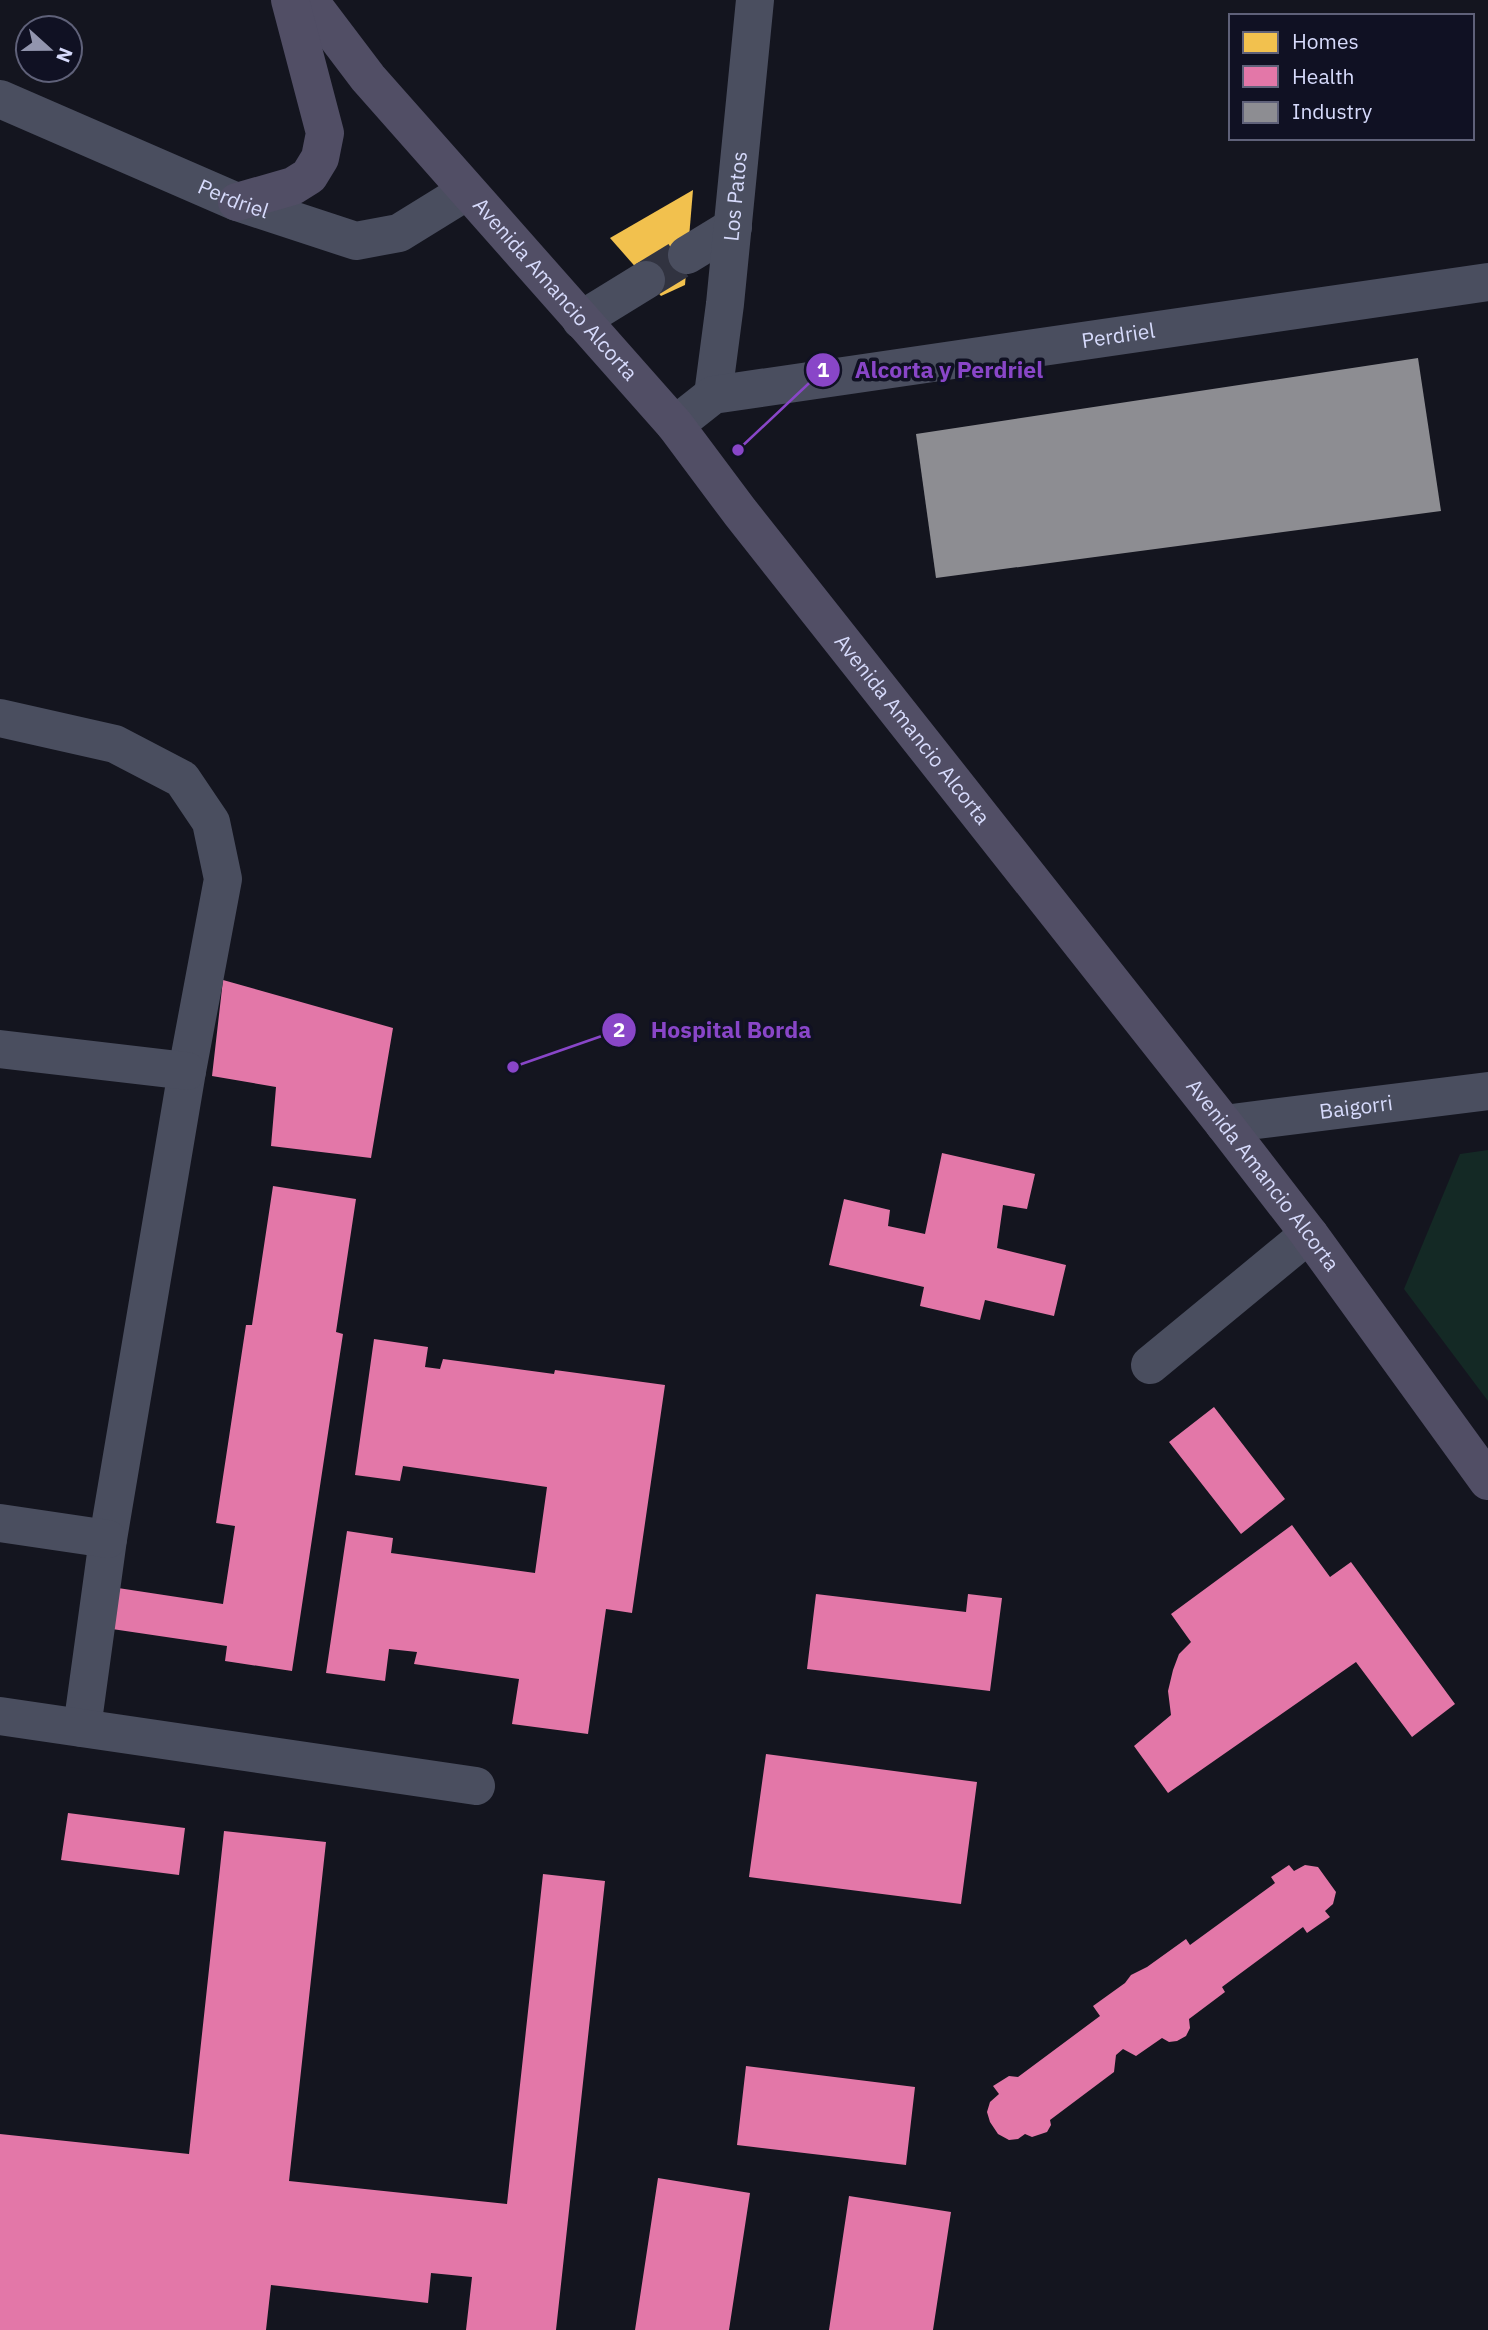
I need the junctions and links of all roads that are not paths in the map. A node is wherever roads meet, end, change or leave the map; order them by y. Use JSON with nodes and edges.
{"nodes":[{"id":1,"x":289,"y":0,"type":"edge"},
{"id":2,"x":309,"y":0,"type":"edge"},
{"id":3,"x":755,"y":0,"type":"edge"},
{"id":4,"x":0,"y":99,"type":"edge"},
{"id":5,"x":467,"y":191,"type":"junction"},
{"id":6,"x":237,"y":202,"type":"junction"},
{"id":7,"x":733,"y":227,"type":"junction"},
{"id":8,"x":687,"y":255,"type":"tunnel mouth"},
{"id":9,"x":646,"y":280,"type":"tunnel mouth"},
{"id":10,"x":1488,"y":282,"type":"edge"},
{"id":11,"x":581,"y":320,"type":"junction"},
{"id":12,"x":713,"y":395,"type":"junction"},
{"id":13,"x":675,"y":425,"type":"junction"},
{"id":14,"x":0,"y":718,"type":"edge"},
{"id":15,"x":0,"y":1049,"type":"edge"},
{"id":16,"x":187,"y":1072,"type":"junction"},
{"id":17,"x":1488,"y":1091,"type":"edge"},
{"id":18,"x":1224,"y":1124,"type":"junction"},
{"id":19,"x":1309,"y":1234,"type":"junction"},
{"id":20,"x":1150,"y":1365,"type":"dead end"},
{"id":21,"x":1488,"y":1481,"type":"edge"},
{"id":22,"x":0,"y":1523,"type":"edge"},
{"id":23,"x":108,"y":1539,"type":"junction"},
{"id":24,"x":0,"y":1716,"type":"edge"},
{"id":25,"x":82,"y":1728,"type":"junction"},
{"id":26,"x":476,"y":1786,"type":"dead end"}],
"edges":[{"from":1,"to":6,"type":"main road"},
{"from":2,"to":5,"type":"main road","name":"Avenida Amancio Alcorta"},
{"from":3,"to":7,"type":"street","name":"Los Patos"},
{"from":4,"to":6,"type":"street","name":"Perdriel"},
{"from":5,"to":6,"type":"street","name":"Perdriel"},
{"from":5,"to":11,"type":"main road","name":"Avenida Amancio Alcorta"},
{"from":7,"to":8,"type":"street"},
{"from":7,"to":12,"type":"street","name":"Los Patos"},
{"from":9,"to":11,"type":"street"},
{"from":10,"to":12,"type":"street","name":"Perdriel"},
{"from":11,"to":13,"type":"main road","name":"Avenida Amancio Alcorta"},
{"from":12,"to":13,"type":"street","name":"Perdriel"},
{"from":13,"to":18,"type":"main road","name":"Avenida Amancio Alcorta"},
{"from":14,"to":16,"type":"street"},
{"from":15,"to":16,"type":"street"},
{"from":16,"to":23,"type":"street"},
{"from":17,"to":18,"type":"street","name":"Baigorri"},
{"from":18,"to":19,"type":"main road","name":"Avenida Amancio Alcorta"},
{"from":19,"to":20,"type":"street"},
{"from":19,"to":21,"type":"main road","name":"Avenida Amancio Alcorta"},
{"from":22,"to":23,"type":"street"},
{"from":23,"to":25,"type":"street"},
{"from":24,"to":25,"type":"street"},
{"from":25,"to":26,"type":"street"}]}
